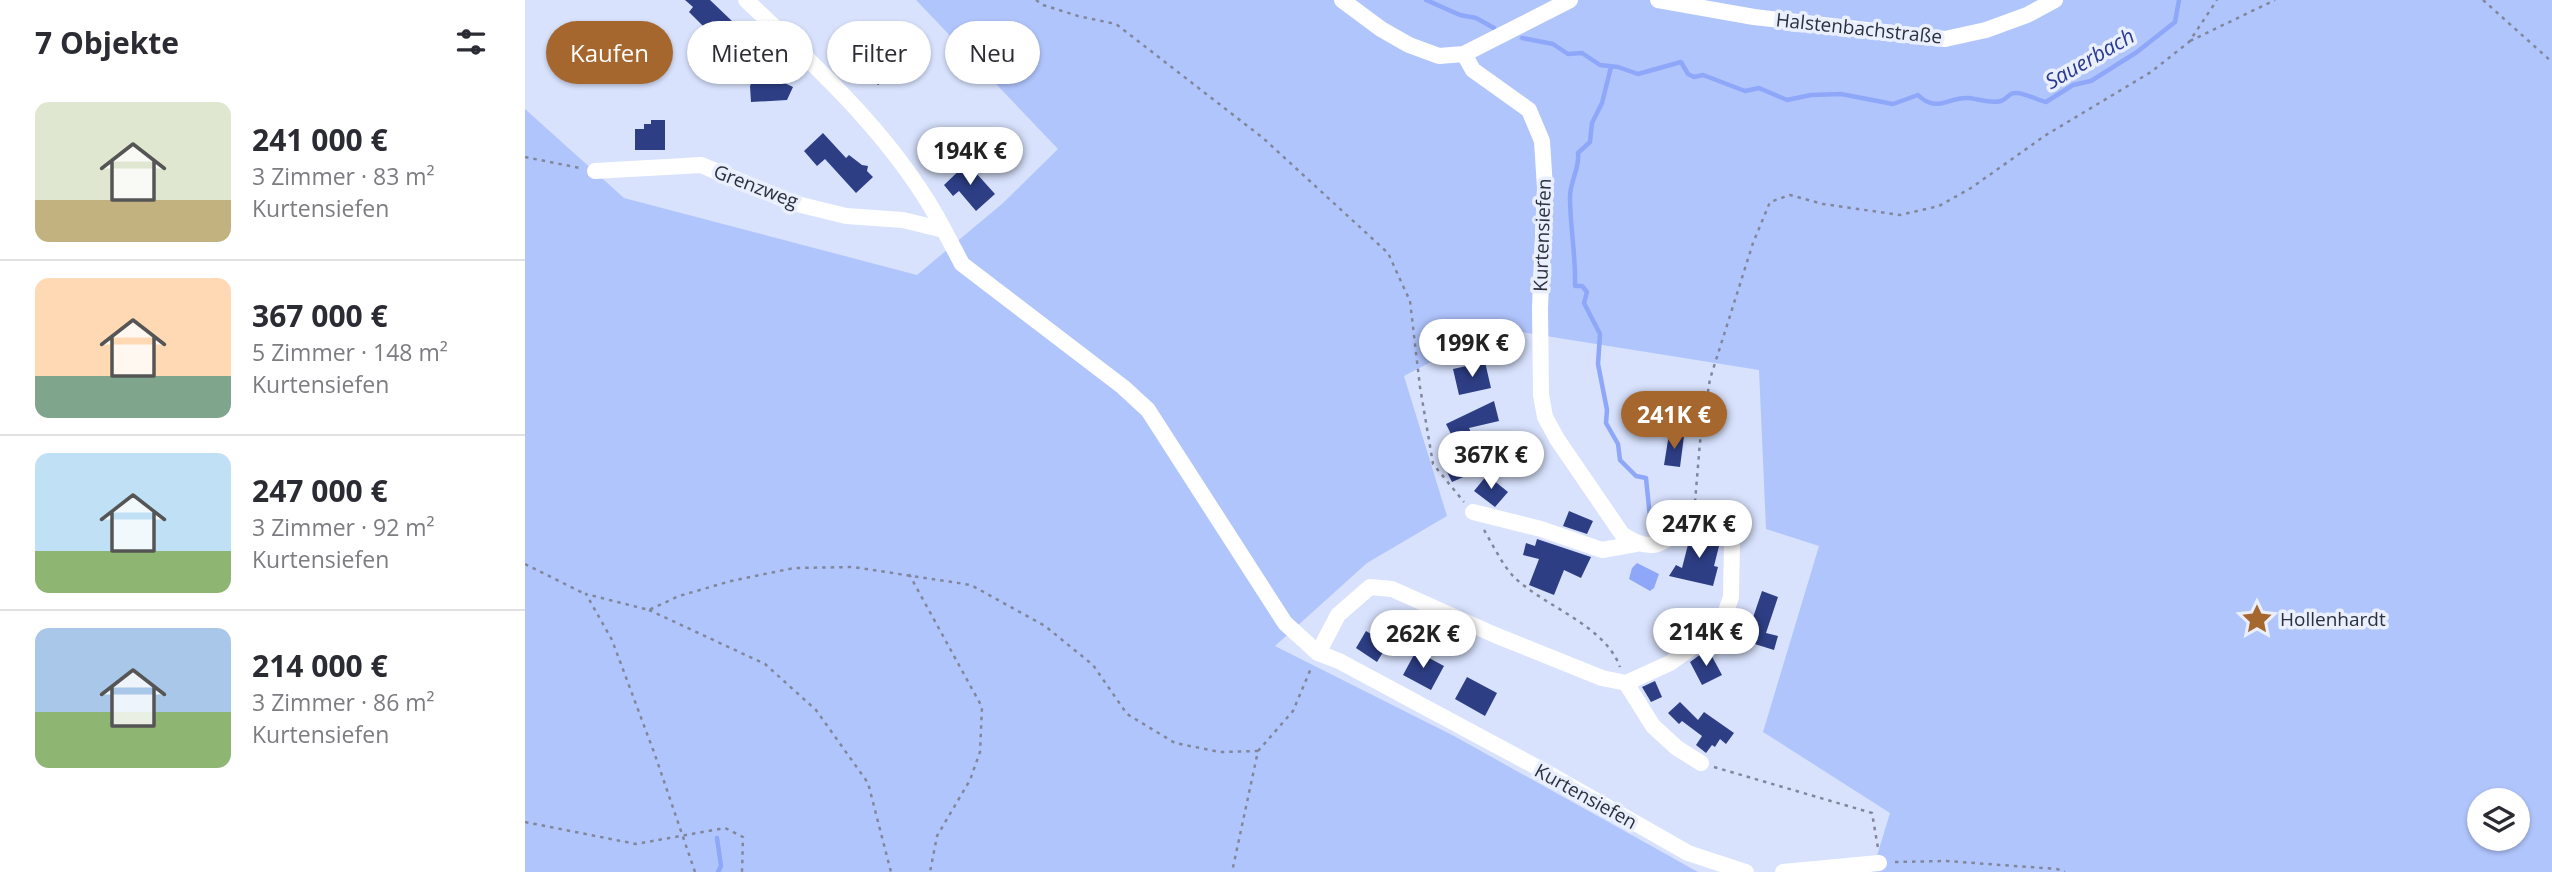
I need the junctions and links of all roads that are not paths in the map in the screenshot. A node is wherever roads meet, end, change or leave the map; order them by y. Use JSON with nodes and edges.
{"nodes":[{"id":1,"x":746,"y":0,"type":"edge"},
{"id":2,"x":1342,"y":0,"type":"edge"},
{"id":3,"x":1570,"y":0,"type":"edge"},
{"id":4,"x":1658,"y":0,"type":"edge"},
{"id":5,"x":2055,"y":0,"type":"edge"},
{"id":6,"x":1464,"y":54,"type":"junction"},
{"id":7,"x":595,"y":171,"type":"road end"},
{"id":8,"x":944,"y":230,"type":"junction"},
{"id":9,"x":1473,"y":512,"type":"road end"},
{"id":10,"x":1636,"y":544,"type":"junction"},
{"id":11,"x":1318,"y":653,"type":"junction"},
{"id":12,"x":1626,"y":683,"type":"junction"},
{"id":13,"x":1701,"y":763,"type":"road end"},
{"id":14,"x":1879,"y":863,"type":"road end"},
{"id":15,"x":1746,"y":872,"type":"edge"},
{"id":16,"x":1783,"y":872,"type":"edge"}],
"edges":[{"from":1,"to":8,"type":"street","name":"Kurtensiefen"},
{"from":2,"to":6,"type":"street"},
{"from":3,"to":6,"type":"street"},
{"from":4,"to":5,"type":"street","name":"Halstenbachstraße"},
{"from":6,"to":10,"type":"street","name":"Kurtensiefen"},
{"from":7,"to":8,"type":"street","name":"Grenzweg"},
{"from":8,"to":11,"type":"street","name":"Kurtensiefen"},
{"from":9,"to":10,"type":"street"},
{"from":10,"to":12,"type":"street"},
{"from":11,"to":12,"type":"street"},
{"from":11,"to":15,"type":"street","name":"Kurtensiefen"},
{"from":12,"to":13,"type":"street"},
{"from":14,"to":16,"type":"street"}]}
